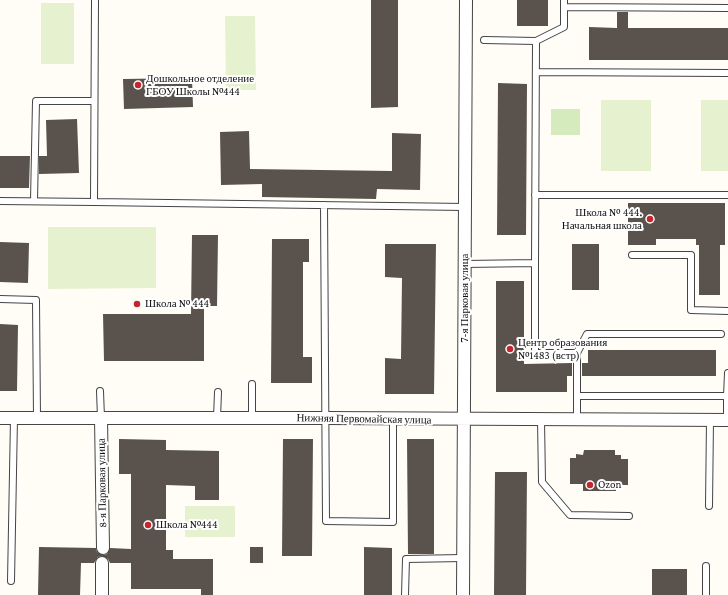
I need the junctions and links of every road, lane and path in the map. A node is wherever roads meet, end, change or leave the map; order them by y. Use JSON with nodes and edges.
{"nodes":[{"id":1,"x":95,"y":0,"type":"edge"},
{"id":2,"x":466,"y":0,"type":"edge"},
{"id":3,"x":564,"y":0,"type":"edge"},
{"id":4,"x":564,"y":7,"type":"junction"},
{"id":5,"x":728,"y":8,"type":"edge"},
{"id":6,"x":484,"y":40,"type":"dead end"},
{"id":7,"x":536,"y":41,"type":"junction"},
{"id":8,"x":536,"y":72,"type":"junction"},
{"id":9,"x":728,"y":73,"type":"edge"},
{"id":10,"x":94,"y":101,"type":"junction"},
{"id":11,"x":535,"y":195,"type":"junction"},
{"id":12,"x":728,"y":196,"type":"edge"},
{"id":13,"x":0,"y":201,"type":"edge"},
{"id":14,"x":34,"y":201,"type":"junction"},
{"id":15,"x":94,"y":202,"type":"junction"},
{"id":16,"x":324,"y":205,"type":"junction"},
{"id":17,"x":465,"y":207,"type":"junction"},
{"id":18,"x":632,"y":255,"type":"dead end"},
{"id":19,"x":535,"y":263,"type":"junction"},
{"id":20,"x":465,"y":264,"type":"junction"},
{"id":21,"x":0,"y":299,"type":"edge"},
{"id":22,"x":728,"y":311,"type":"edge"},
{"id":23,"x":721,"y":334,"type":"dead end"},
{"id":24,"x":576,"y":353,"type":"junction"},
{"id":25,"x":728,"y":373,"type":"edge"},
{"id":26,"x":252,"y":384,"type":"dead end"},
{"id":27,"x":100,"y":391,"type":"dead end"},
{"id":28,"x":218,"y":392,"type":"dead end"},
{"id":29,"x":577,"y":396,"type":"junction"},
{"id":30,"x":727,"y":396,"type":"junction"},
{"id":31,"x":0,"y":418,"type":"edge"},
{"id":32,"x":14,"y":418,"type":"junction"},
{"id":33,"x":37,"y":418,"type":"junction"},
{"id":34,"x":101,"y":418,"type":"junction"},
{"id":35,"x":218,"y":418,"type":"junction"},
{"id":36,"x":252,"y":418,"type":"junction"},
{"id":37,"x":325,"y":418,"type":"junction"},
{"id":38,"x":393,"y":419,"type":"junction"},
{"id":39,"x":464,"y":420,"type":"junction"},
{"id":40,"x":541,"y":420,"type":"junction"},
{"id":41,"x":577,"y":420,"type":"junction"},
{"id":42,"x":710,"y":420,"type":"junction"},
{"id":43,"x":727,"y":420,"type":"edge"},
{"id":44,"x":709,"y":506,"type":"dead end"},
{"id":45,"x":629,"y":516,"type":"dead end"},
{"id":46,"x":103,"y":548,"type":"dead end"},
{"id":47,"x":464,"y":558,"type":"junction"},
{"id":48,"x":102,"y":563,"type":"dead end"},
{"id":49,"x":706,"y":566,"type":"dead end"},
{"id":50,"x":11,"y":581,"type":"dead end"},
{"id":51,"x":102,"y":595,"type":"edge"},
{"id":52,"x":405,"y":595,"type":"edge"},
{"id":53,"x":463,"y":595,"type":"edge"},
{"id":54,"x":706,"y":595,"type":"edge"}],
"edges":[{"from":1,"to":10,"type":"lane"},
{"from":2,"to":17,"type":"street","name":"7-я Парковая улица"},
{"from":3,"to":4,"type":"lane"},
{"from":4,"to":5,"type":"lane"},
{"from":4,"to":7,"type":"lane"},
{"from":6,"to":7,"type":"lane"},
{"from":7,"to":8,"type":"lane"},
{"from":8,"to":9,"type":"lane"},
{"from":8,"to":11,"type":"lane"},
{"from":10,"to":14,"type":"lane"},
{"from":10,"to":15,"type":"lane"},
{"from":11,"to":12,"type":"lane"},
{"from":11,"to":19,"type":"lane"},
{"from":13,"to":14,"type":"lane"},
{"from":14,"to":15,"type":"lane"},
{"from":15,"to":16,"type":"lane"},
{"from":16,"to":17,"type":"lane"},
{"from":16,"to":37,"type":"lane"},
{"from":17,"to":20,"type":"street","name":"7-я Парковая улица"},
{"from":18,"to":22,"type":"lane"},
{"from":19,"to":20,"type":"lane"},
{"from":19,"to":24,"type":"lane"},
{"from":20,"to":39,"type":"street","name":"7-я Парковая улица"},
{"from":21,"to":33,"type":"lane"},
{"from":23,"to":24,"type":"lane"},
{"from":24,"to":29,"type":"lane"},
{"from":25,"to":30,"type":"lane"},
{"from":26,"to":36,"type":"lane"},
{"from":27,"to":34,"type":"lane"},
{"from":28,"to":35,"type":"lane"},
{"from":29,"to":30,"type":"lane"},
{"from":29,"to":41,"type":"lane"},
{"from":30,"to":43,"type":"lane"},
{"from":31,"to":32,"type":"street","name":"Нижняя Первомайская улица"},
{"from":32,"to":33,"type":"street","name":"Нижняя Первомайская улица"},
{"from":32,"to":50,"type":"lane"},
{"from":33,"to":34,"type":"street","name":"Нижняя Первомайская улица"},
{"from":34,"to":35,"type":"street","name":"Нижняя Первомайская улица"},
{"from":34,"to":46,"type":"street","name":"8-я Парковая улица"},
{"from":35,"to":36,"type":"street","name":"Нижняя Первомайская улица"},
{"from":36,"to":37,"type":"street","name":"Нижняя Первомайская улица"},
{"from":37,"to":38,"type":"street","name":"Нижняя Первомайская улица"},
{"from":37,"to":38,"type":"lane"},
{"from":38,"to":39,"type":"street","name":"Нижняя Первомайская улица"},
{"from":39,"to":40,"type":"street","name":"Нижняя Первомайская улица"},
{"from":39,"to":47,"type":"street","name":"7-я Парковая улица"},
{"from":40,"to":41,"type":"street","name":"Нижняя Первомайская улица"},
{"from":40,"to":45,"type":"lane"},
{"from":41,"to":42,"type":"street","name":"Нижняя Первомайская улица"},
{"from":42,"to":43,"type":"street","name":"Нижняя Первомайская улица"},
{"from":42,"to":44,"type":"lane"},
{"from":47,"to":52,"type":"lane"},
{"from":47,"to":53,"type":"street","name":"7-я Парковая улица"},
{"from":48,"to":51,"type":"street"},
{"from":49,"to":54,"type":"lane"}]}
